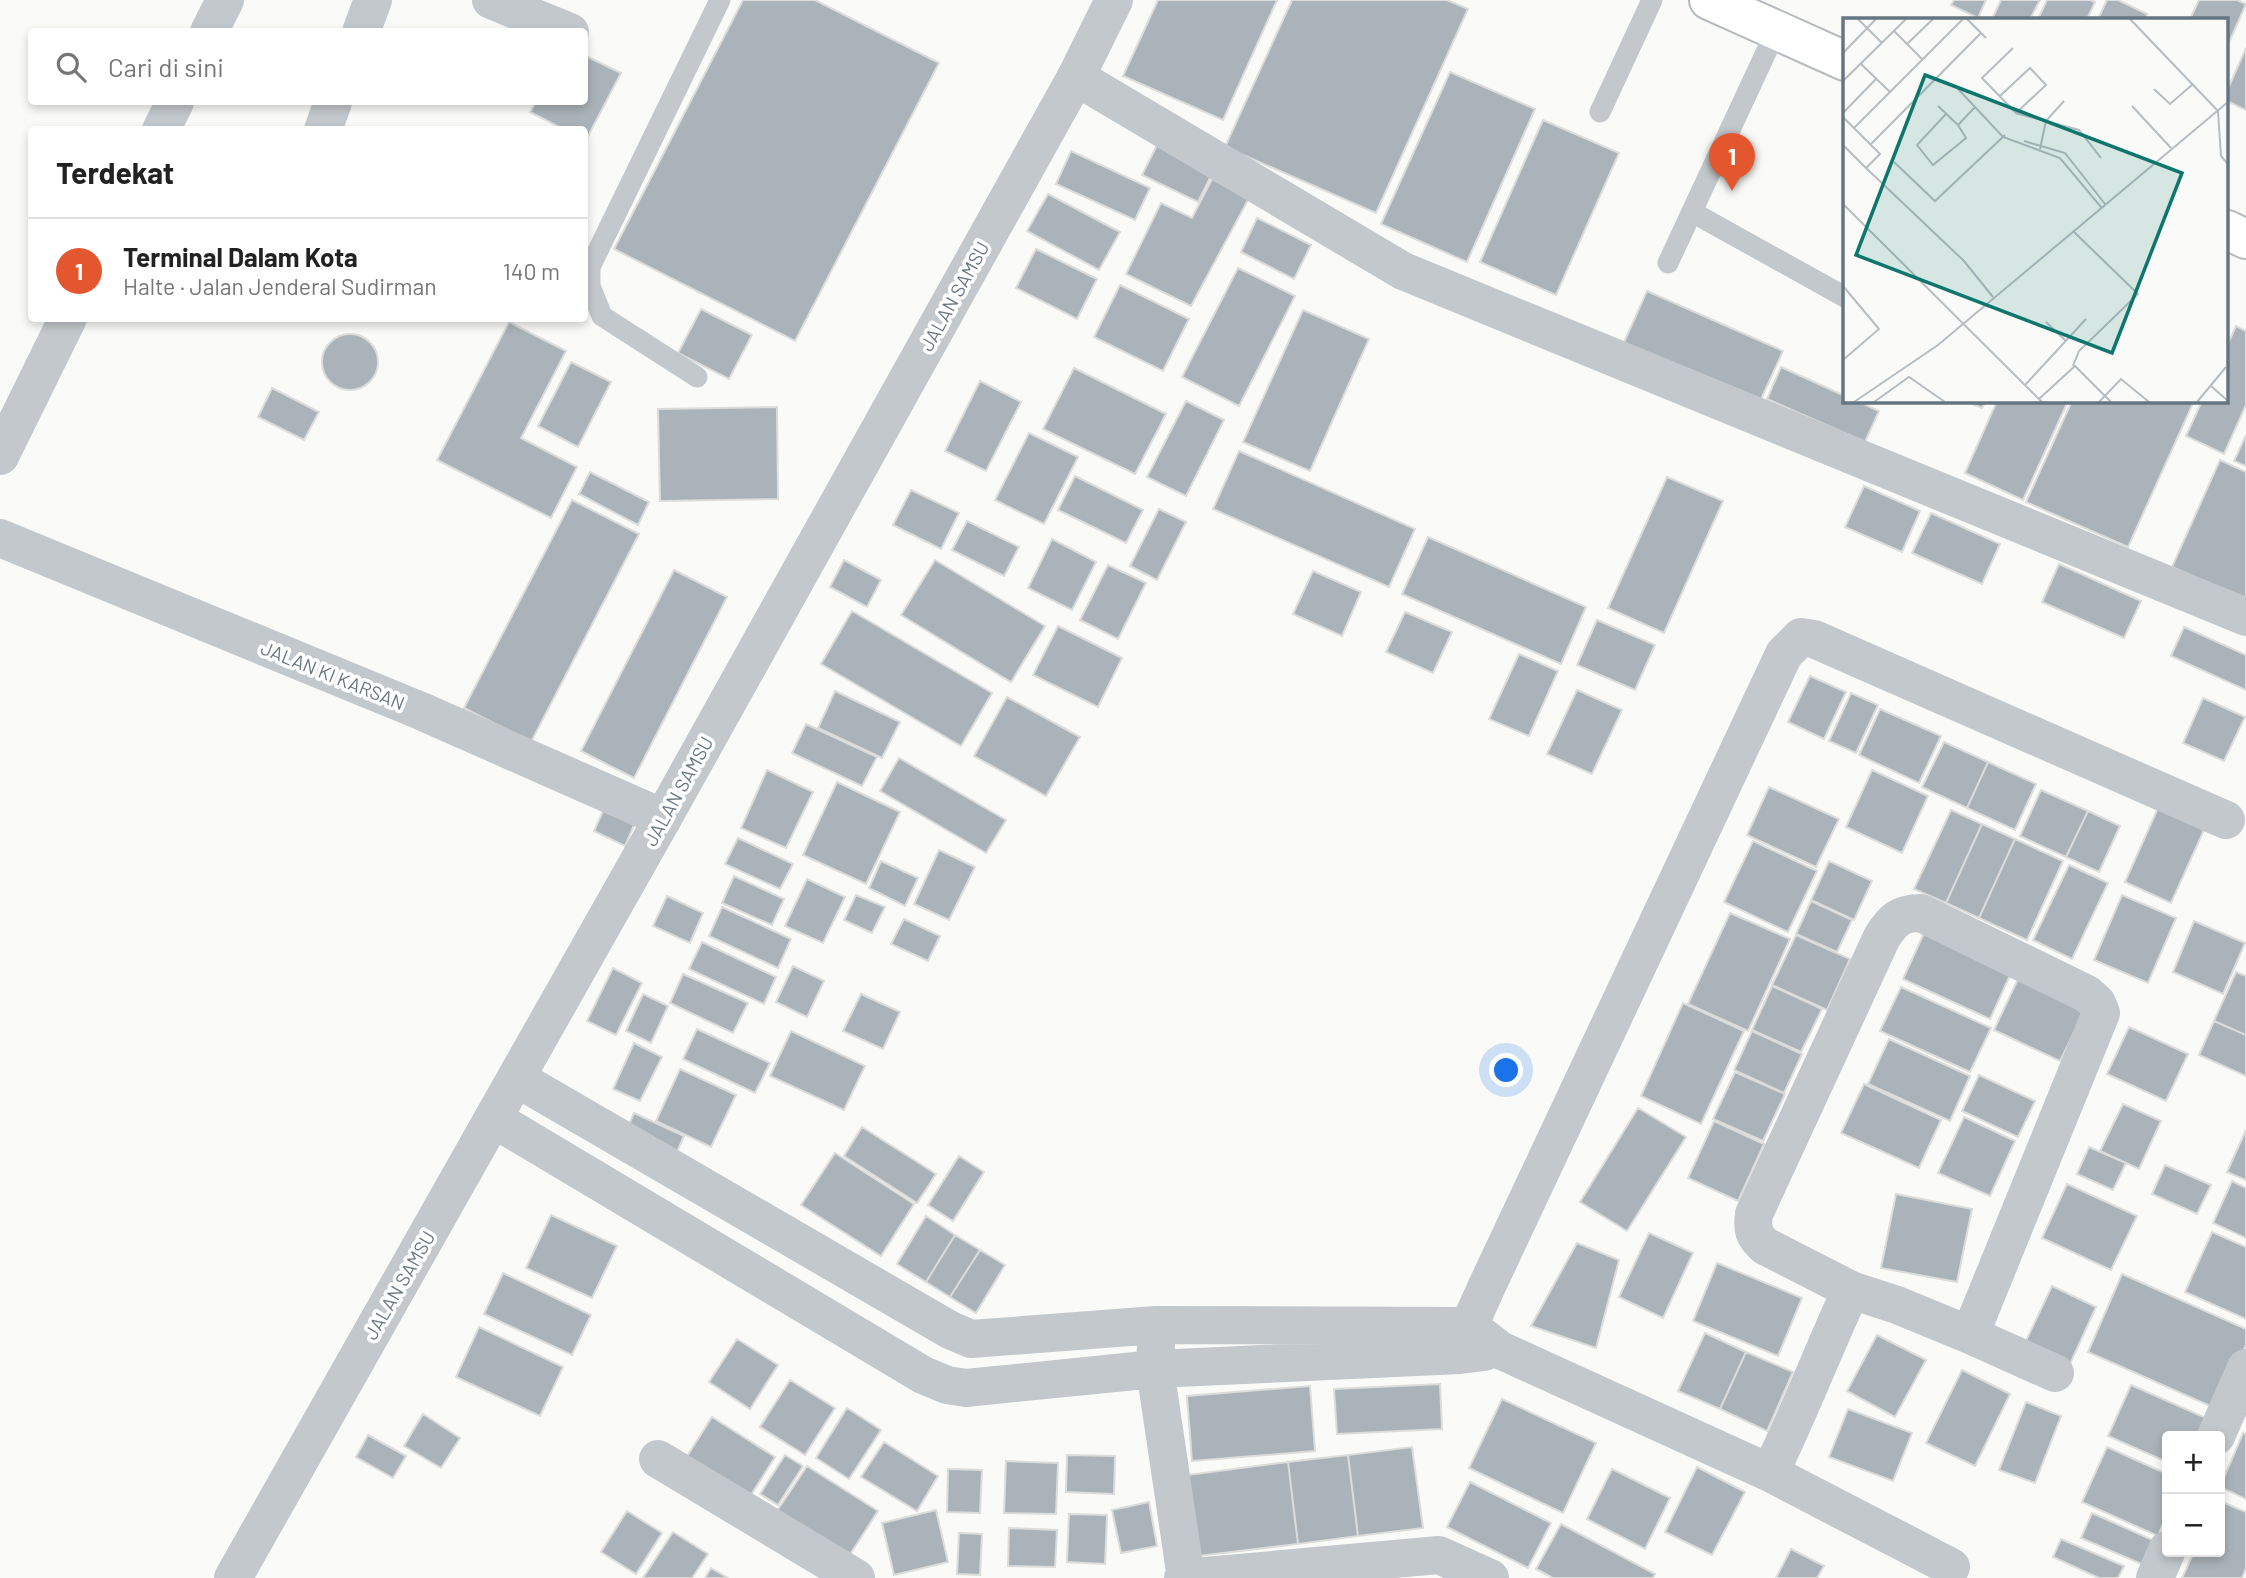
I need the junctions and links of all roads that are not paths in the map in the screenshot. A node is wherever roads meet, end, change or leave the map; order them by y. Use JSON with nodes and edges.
{"nodes":[{"id":1,"x":225,"y":0,"type":"edge"},
{"id":2,"x":373,"y":0,"type":"edge"},
{"id":3,"x":491,"y":0,"type":"edge"},
{"id":4,"x":720,"y":0,"type":"edge"},
{"id":5,"x":1114,"y":0,"type":"edge"},
{"id":6,"x":1652,"y":0,"type":"edge"},
{"id":7,"x":1709,"y":0,"type":"edge"},
{"id":8,"x":211,"y":28,"type":"edge"},
{"id":9,"x":362,"y":28,"type":"edge"},
{"id":10,"x":561,"y":28,"type":"edge"},
{"id":11,"x":1776,"y":31,"type":"junction"},
{"id":12,"x":1843,"y":60,"type":"edge"},
{"id":13,"x":1076,"y":77,"type":"junction"},
{"id":14,"x":173,"y":105,"type":"edge"},
{"id":15,"x":332,"y":105,"type":"edge"},
{"id":16,"x":1600,"y":112,"type":"dead end"},
{"id":17,"x":163,"y":126,"type":"edge"},
{"id":18,"x":324,"y":126,"type":"edge"},
{"id":19,"x":1692,"y":212,"type":"junction"},
{"id":20,"x":2228,"y":230,"type":"edge"},
{"id":21,"x":2246,"y":239,"type":"edge"},
{"id":22,"x":1668,"y":263,"type":"dead end"},
{"id":23,"x":1843,"y":296,"type":"edge"},
{"id":24,"x":66,"y":322,"type":"edge"},
{"id":25,"x":697,"y":377,"type":"dead end"},
{"id":26,"x":0,"y":456,"type":"edge"},
{"id":27,"x":0,"y":538,"type":"edge"},
{"id":28,"x":2246,"y":617,"type":"edge"},
{"id":29,"x":663,"y":818,"type":"junction"},
{"id":30,"x":2226,"y":820,"type":"dead end"},
{"id":31,"x":516,"y":1078,"type":"junction"},
{"id":32,"x":494,"y":1119,"type":"junction"},
{"id":33,"x":799,"y":1242,"type":"junction"},
{"id":34,"x":775,"y":1288,"type":"junction"},
{"id":35,"x":1851,"y":1290,"type":"junction"},
{"id":36,"x":1156,"y":1325,"type":"junction"},
{"id":37,"x":1970,"y":1335,"type":"junction"},
{"id":38,"x":1465,"y":1341,"type":"junction"},
{"id":39,"x":1155,"y":1368,"type":"junction"},
{"id":40,"x":2246,"y":1368,"type":"edge"},
{"id":41,"x":2055,"y":1373,"type":"dead end"},
{"id":42,"x":2218,"y":1431,"type":"edge"},
{"id":43,"x":658,"y":1459,"type":"dead end"},
{"id":44,"x":1770,"y":1473,"type":"junction"},
{"id":45,"x":2164,"y":1557,"type":"edge"},
{"id":46,"x":1433,"y":1567,"type":"edge"},
{"id":47,"x":1951,"y":1567,"type":"dead end"},
{"id":48,"x":233,"y":1578,"type":"edge"},
{"id":49,"x":856,"y":1578,"type":"edge"},
{"id":50,"x":1185,"y":1578,"type":"edge"},
{"id":51,"x":1490,"y":1578,"type":"edge"},
{"id":52,"x":2155,"y":1578,"type":"edge"}],
"edges":[{"from":1,"to":8,"type":"street"},
{"from":2,"to":9,"type":"street"},
{"from":3,"to":10,"type":"street"},
{"from":4,"to":25,"type":"lane"},
{"from":5,"to":13,"type":"street","name":"JALAN SAMSU"},
{"from":6,"to":16,"type":"lane"},
{"from":7,"to":11,"type":"main road"},
{"from":11,"to":12,"type":"main road"},
{"from":11,"to":19,"type":"lane"},
{"from":13,"to":28,"type":"street"},
{"from":13,"to":29,"type":"street","name":"JALAN SAMSU"},
{"from":14,"to":17,"type":"street"},
{"from":15,"to":18,"type":"street"},
{"from":19,"to":22,"type":"lane"},
{"from":19,"to":23,"type":"lane"},
{"from":20,"to":21,"type":"main road"},
{"from":24,"to":26,"type":"street"},
{"from":27,"to":29,"type":"street","name":"JALAN KI KARSAN"},
{"from":29,"to":31,"type":"street","name":"JALAN SAMSU"},
{"from":30,"to":38,"type":"street"},
{"from":31,"to":32,"type":"street","name":"JALAN SAMSU"},
{"from":31,"to":33,"type":"street"},
{"from":32,"to":34,"type":"street"},
{"from":32,"to":48,"type":"street","name":"JALAN SAMSU"},
{"from":33,"to":34,"type":"street"},
{"from":33,"to":36,"type":"street"},
{"from":34,"to":39,"type":"street"},
{"from":35,"to":37,"type":"street"},
{"from":35,"to":37,"type":"street"},
{"from":35,"to":44,"type":"street"},
{"from":36,"to":38,"type":"street"},
{"from":36,"to":39,"type":"street"},
{"from":37,"to":41,"type":"street"},
{"from":38,"to":39,"type":"street"},
{"from":38,"to":44,"type":"street"},
{"from":39,"to":50,"type":"street"},
{"from":40,"to":42,"type":"street"},
{"from":43,"to":49,"type":"street"},
{"from":44,"to":47,"type":"street"},
{"from":45,"to":52,"type":"street"},
{"from":46,"to":50,"type":"street"},
{"from":46,"to":51,"type":"street"}]}
